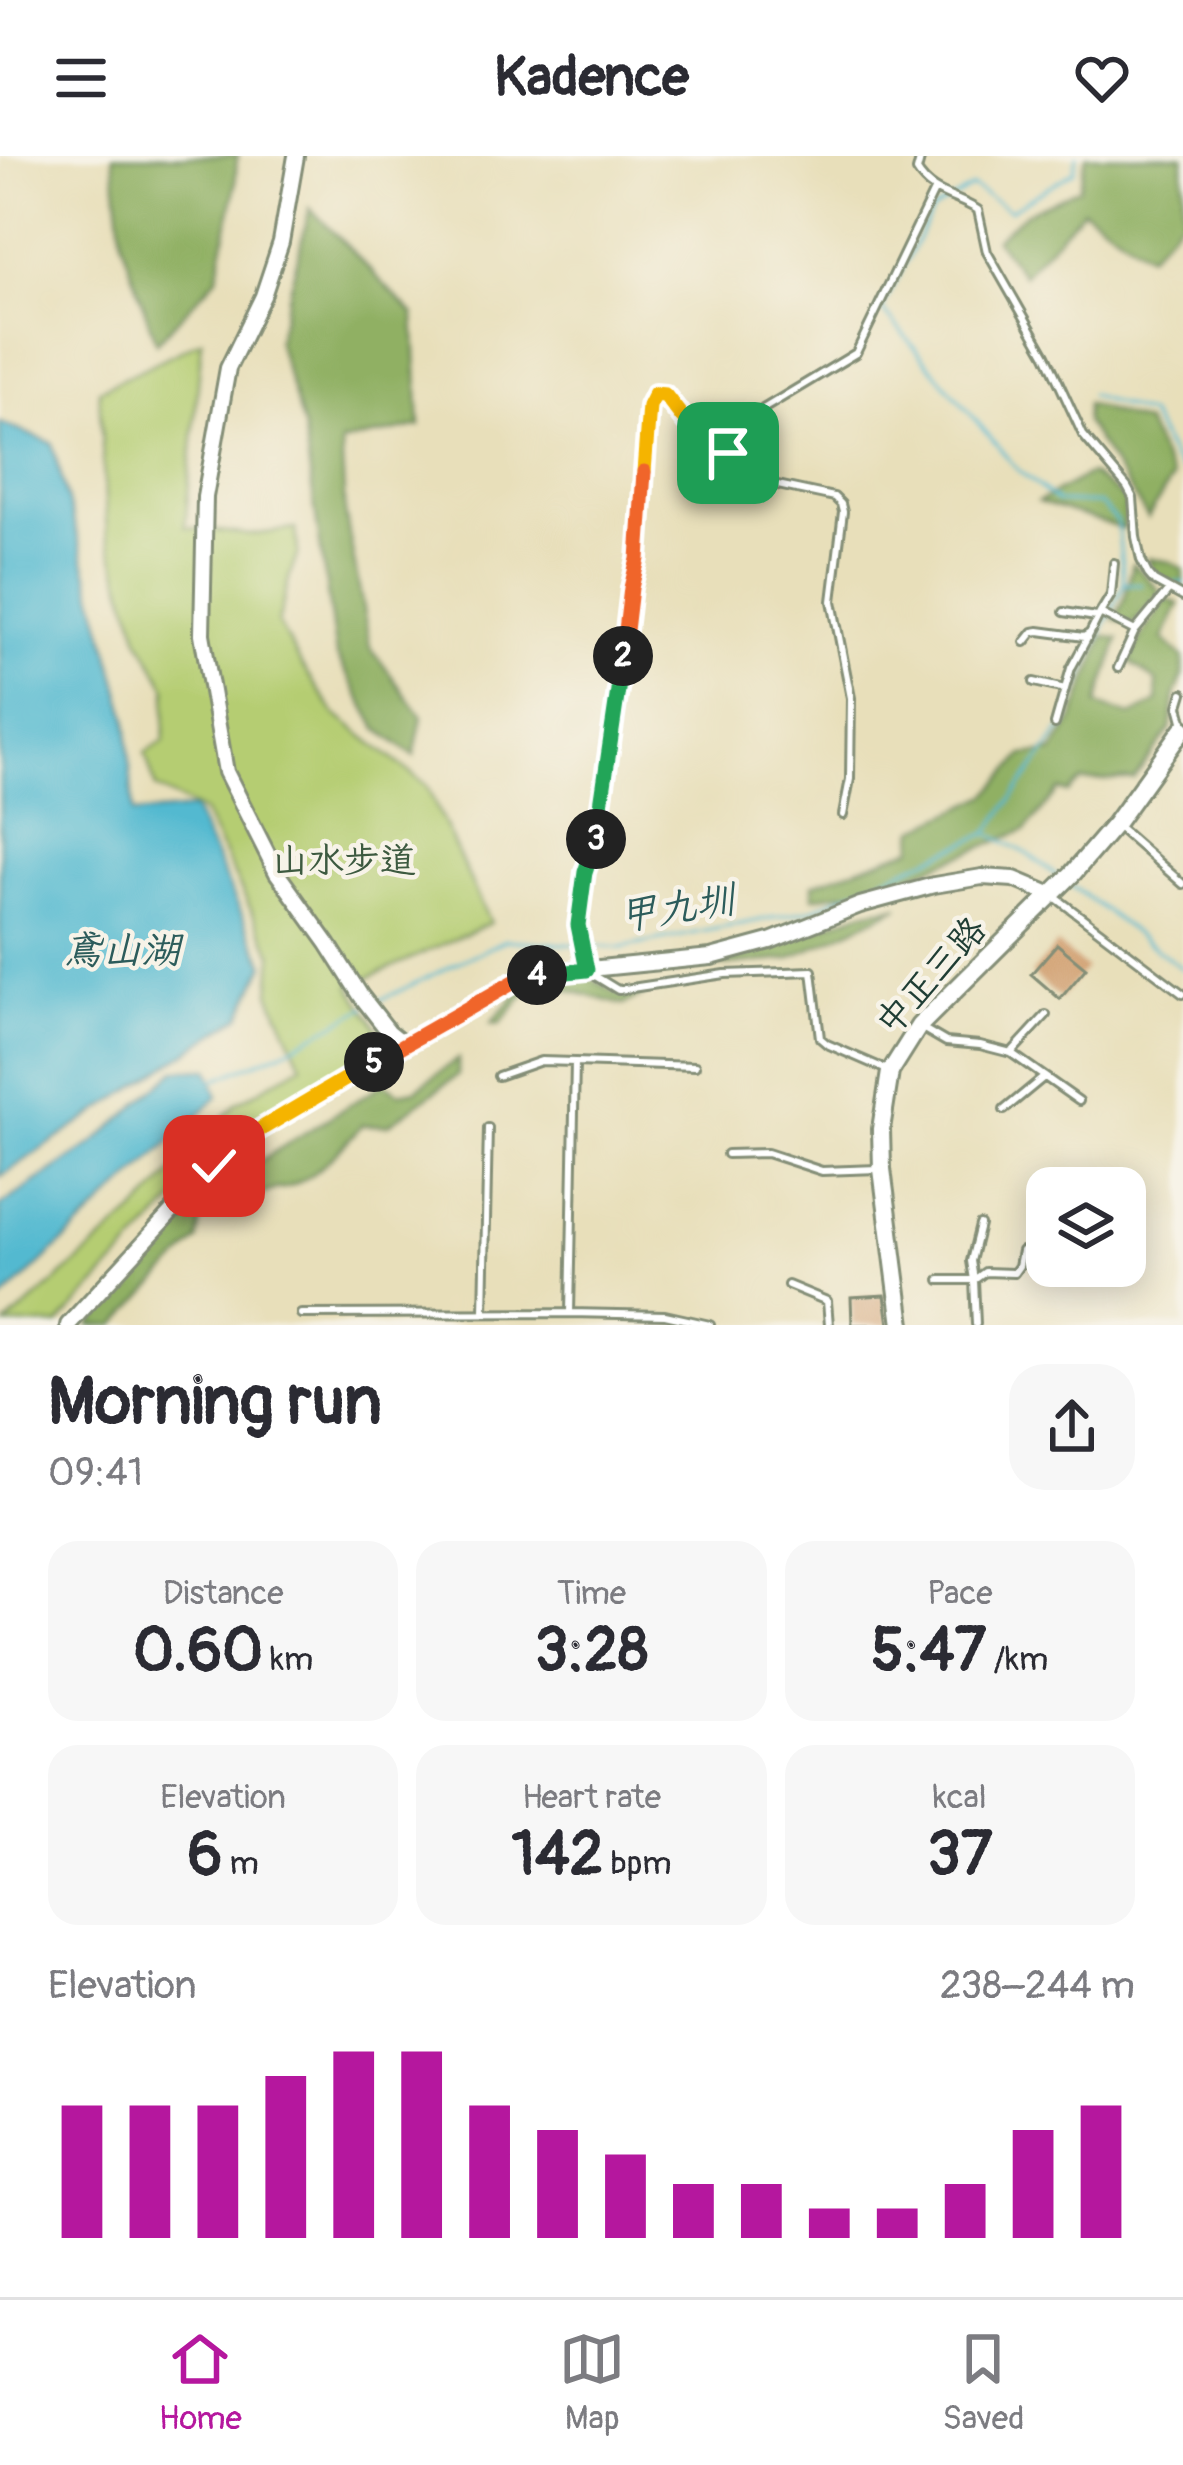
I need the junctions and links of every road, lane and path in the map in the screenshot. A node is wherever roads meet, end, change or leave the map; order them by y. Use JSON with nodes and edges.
{"nodes":[{"id":1,"x":296,"y":156,"type":"edge"},
{"id":2,"x":921,"y":156,"type":"edge"},
{"id":3,"x":934,"y":191,"type":"junction"},
{"id":4,"x":721,"y":459,"type":"junction"},
{"id":5,"x":1114,"y":563,"type":"dead end"},
{"id":6,"x":1169,"y":590,"type":"junction"},
{"id":7,"x":1183,"y":597,"type":"edge"},
{"id":8,"x":1064,"y":612,"type":"dead end"},
{"id":9,"x":1103,"y":617,"type":"junction"},
{"id":10,"x":1135,"y":631,"type":"junction"},
{"id":11,"x":1090,"y":633,"type":"junction"},
{"id":12,"x":1024,"y":642,"type":"dead end"},
{"id":13,"x":1118,"y":668,"type":"dead end"},
{"id":14,"x":1034,"y":682,"type":"dead end"},
{"id":15,"x":1065,"y":689,"type":"junction"},
{"id":16,"x":1183,"y":693,"type":"edge"},
{"id":17,"x":1055,"y":724,"type":"dead end"},
{"id":18,"x":1183,"y":725,"type":"edge"},
{"id":19,"x":843,"y":815,"type":"dead end"},
{"id":20,"x":1114,"y":824,"type":"junction"},
{"id":21,"x":1183,"y":884,"type":"edge"},
{"id":22,"x":1054,"y":893,"type":"junction"},
{"id":23,"x":586,"y":963,"type":"junction"},
{"id":24,"x":1183,"y":994,"type":"edge"},
{"id":25,"x":1046,"y":1015,"type":"dead end"},
{"id":26,"x":919,"y":1026,"type":"junction"},
{"id":27,"x":404,"y":1044,"type":"junction"},
{"id":28,"x":1011,"y":1053,"type":"junction"},
{"id":29,"x":575,"y":1062,"type":"junction"},
{"id":30,"x":694,"y":1066,"type":"dead end"},
{"id":31,"x":890,"y":1072,"type":"junction"},
{"id":32,"x":498,"y":1076,"type":"dead end"},
{"id":33,"x":1044,"y":1077,"type":"junction"},
{"id":34,"x":1079,"y":1101,"type":"dead end"},
{"id":35,"x":1004,"y":1110,"type":"dead end"},
{"id":36,"x":488,"y":1128,"type":"dead end"},
{"id":37,"x":727,"y":1154,"type":"dead end"},
{"id":38,"x":882,"y":1169,"type":"junction"},
{"id":39,"x":980,"y":1225,"type":"dead end"},
{"id":40,"x":1022,"y":1251,"type":"dead end"},
{"id":41,"x":940,"y":1280,"type":"dead end"},
{"id":42,"x":974,"y":1280,"type":"junction"},
{"id":43,"x":788,"y":1286,"type":"dead end"},
{"id":44,"x":570,"y":1312,"type":"junction"},
{"id":45,"x":484,"y":1313,"type":"junction"},
{"id":46,"x":301,"y":1314,"type":"dead end"},
{"id":47,"x":976,"y":1324,"type":"edge"},
{"id":48,"x":68,"y":1325,"type":"edge"},
{"id":49,"x":710,"y":1325,"type":"edge"},
{"id":50,"x":829,"y":1325,"type":"edge"},
{"id":51,"x":902,"y":1325,"type":"edge"},
{"id":52,"x":989,"y":1325,"type":"edge"}],
"edges":[{"from":1,"to":27,"type":"street"},
{"from":2,"to":3,"type":"lane"},
{"from":3,"to":4,"type":"lane"},
{"from":3,"to":6,"type":"lane"},
{"from":4,"to":19,"type":"lane"},
{"from":4,"to":23,"type":"lane"},
{"from":5,"to":9,"type":"lane"},
{"from":6,"to":7,"type":"lane"},
{"from":6,"to":10,"type":"lane"},
{"from":8,"to":9,"type":"lane"},
{"from":9,"to":10,"type":"lane"},
{"from":9,"to":11,"type":"lane"},
{"from":10,"to":13,"type":"lane"},
{"from":11,"to":12,"type":"lane"},
{"from":11,"to":15,"type":"lane"},
{"from":14,"to":15,"type":"lane"},
{"from":15,"to":17,"type":"lane"},
{"from":16,"to":18,"type":"lane"},
{"from":18,"to":20,"type":"street","name":"中正三路"},
{"from":20,"to":21,"type":"lane"},
{"from":20,"to":22,"type":"street","name":"中正三路"},
{"from":22,"to":23,"type":"street"},
{"from":22,"to":24,"type":"lane"},
{"from":22,"to":26,"type":"street","name":"中正三路"},
{"from":23,"to":27,"type":"street"},
{"from":23,"to":31,"type":"lane"},
{"from":25,"to":28,"type":"lane"},
{"from":26,"to":28,"type":"lane"},
{"from":26,"to":31,"type":"street","name":"中正三路"},
{"from":27,"to":48,"type":"street"},
{"from":28,"to":33,"type":"lane"},
{"from":29,"to":30,"type":"lane"},
{"from":29,"to":32,"type":"lane"},
{"from":29,"to":44,"type":"lane"},
{"from":31,"to":38,"type":"street","name":"中正三路"},
{"from":33,"to":34,"type":"lane"},
{"from":33,"to":35,"type":"lane"},
{"from":36,"to":45,"type":"lane"},
{"from":37,"to":38,"type":"lane"},
{"from":38,"to":51,"type":"street","name":"中正三路"},
{"from":39,"to":42,"type":"lane"},
{"from":40,"to":42,"type":"lane"},
{"from":41,"to":42,"type":"lane"},
{"from":42,"to":47,"type":"lane"},
{"from":43,"to":50,"type":"lane"},
{"from":44,"to":45,"type":"lane"},
{"from":44,"to":49,"type":"lane"},
{"from":45,"to":46,"type":"lane"},
{"from":47,"to":52,"type":"lane"}]}
